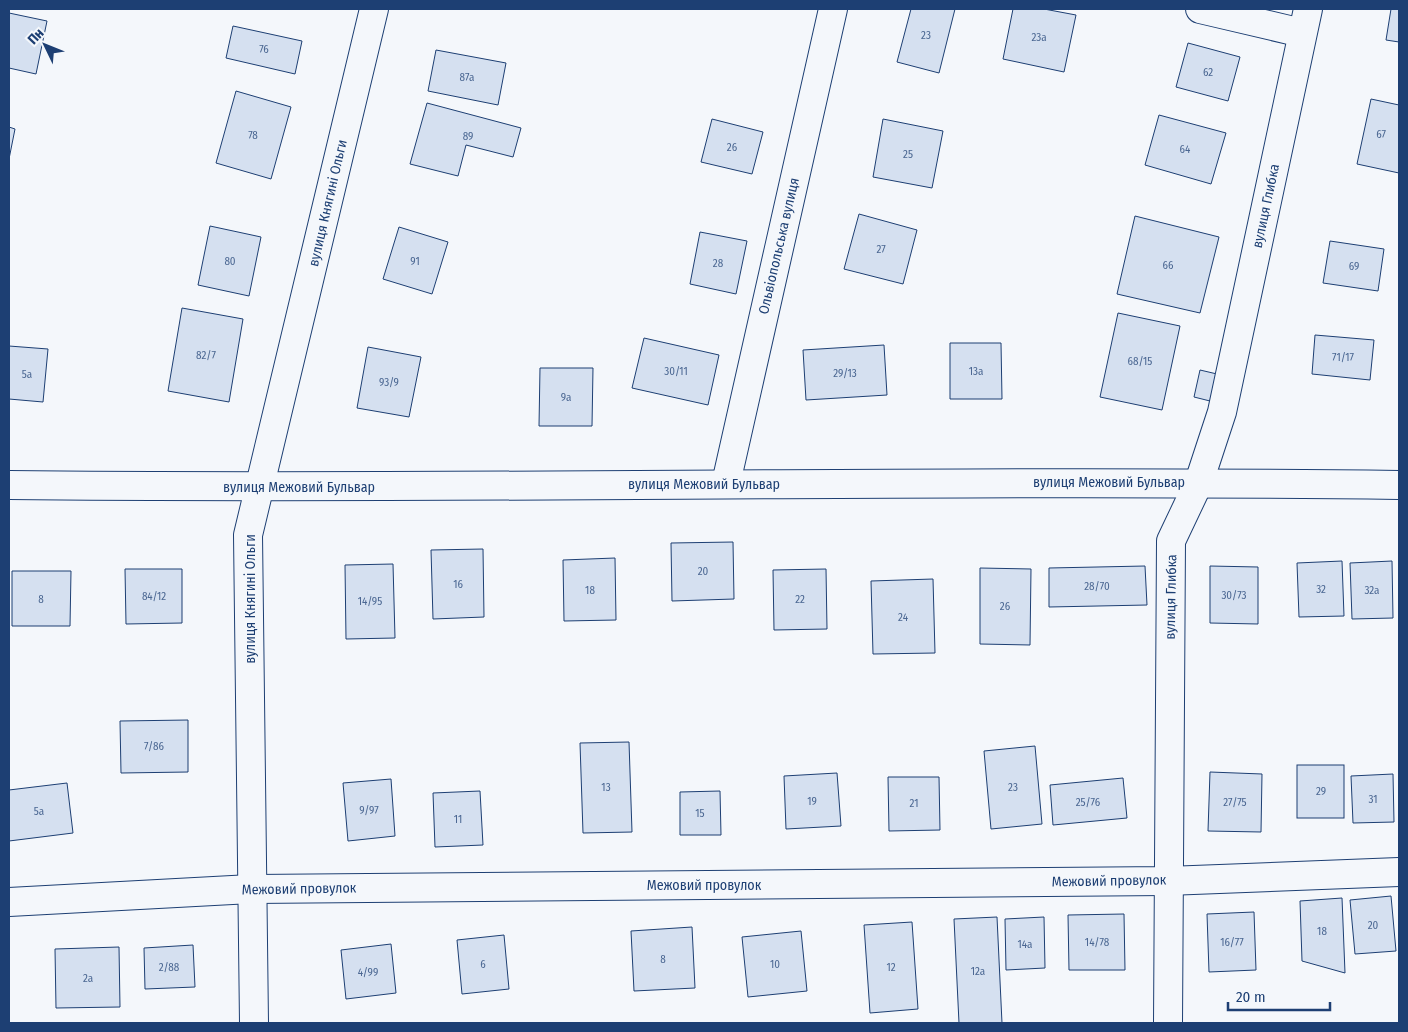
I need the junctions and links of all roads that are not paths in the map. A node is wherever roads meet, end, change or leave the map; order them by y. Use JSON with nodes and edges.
{"nodes":[{"id":1,"x":374,"y":9,"type":"edge"},
{"id":2,"x":833,"y":9,"type":"edge"},
{"id":3,"x":1200,"y":9,"type":"edge"},
{"id":4,"x":1305,"y":21,"type":"edge"},
{"id":5,"x":1199,"y":482,"type":"junction"},
{"id":6,"x":726,"y":483,"type":"junction"},
{"id":7,"x":9,"y":485,"type":"edge"},
{"id":8,"x":1399,"y":485,"type":"edge"},
{"id":9,"x":262,"y":487,"type":"junction"},
{"id":10,"x":1399,"y":872,"type":"edge"},
{"id":11,"x":1168,"y":881,"type":"junction"},
{"id":12,"x":251,"y":889,"type":"junction"},
{"id":13,"x":9,"y":902,"type":"edge"},
{"id":14,"x":254,"y":1023,"type":"edge"},
{"id":15,"x":1168,"y":1023,"type":"edge"}],
"edges":[{"from":1,"to":9,"type":"street","name":"вулиця Княгині Ольги"},
{"from":2,"to":6,"type":"street","name":"Ольвіопольська вулиця"},
{"from":3,"to":4,"type":"street"},
{"from":4,"to":5,"type":"street","name":"вулиця Глибка"},
{"from":5,"to":6,"type":"street","name":"вулиця Межовий Бульвар"},
{"from":5,"to":8,"type":"street","name":"вулиця Межовий Бульвар"},
{"from":5,"to":11,"type":"street","name":"вулиця Глибка"},
{"from":6,"to":9,"type":"street","name":"вулиця Межовий Бульвар"},
{"from":7,"to":9,"type":"street","name":"вулиця Межовий Бульвар"},
{"from":9,"to":12,"type":"street","name":"вулиця Княгині Ольги"},
{"from":10,"to":11,"type":"street","name":"Межовий провулок"},
{"from":11,"to":12,"type":"street","name":"Межовий провулок"},
{"from":11,"to":15,"type":"street","name":"вулиця Глибка"},
{"from":12,"to":13,"type":"street","name":"Межовий провулок"},
{"from":12,"to":14,"type":"street","name":"вулиця Княгині Ольги"}]}
